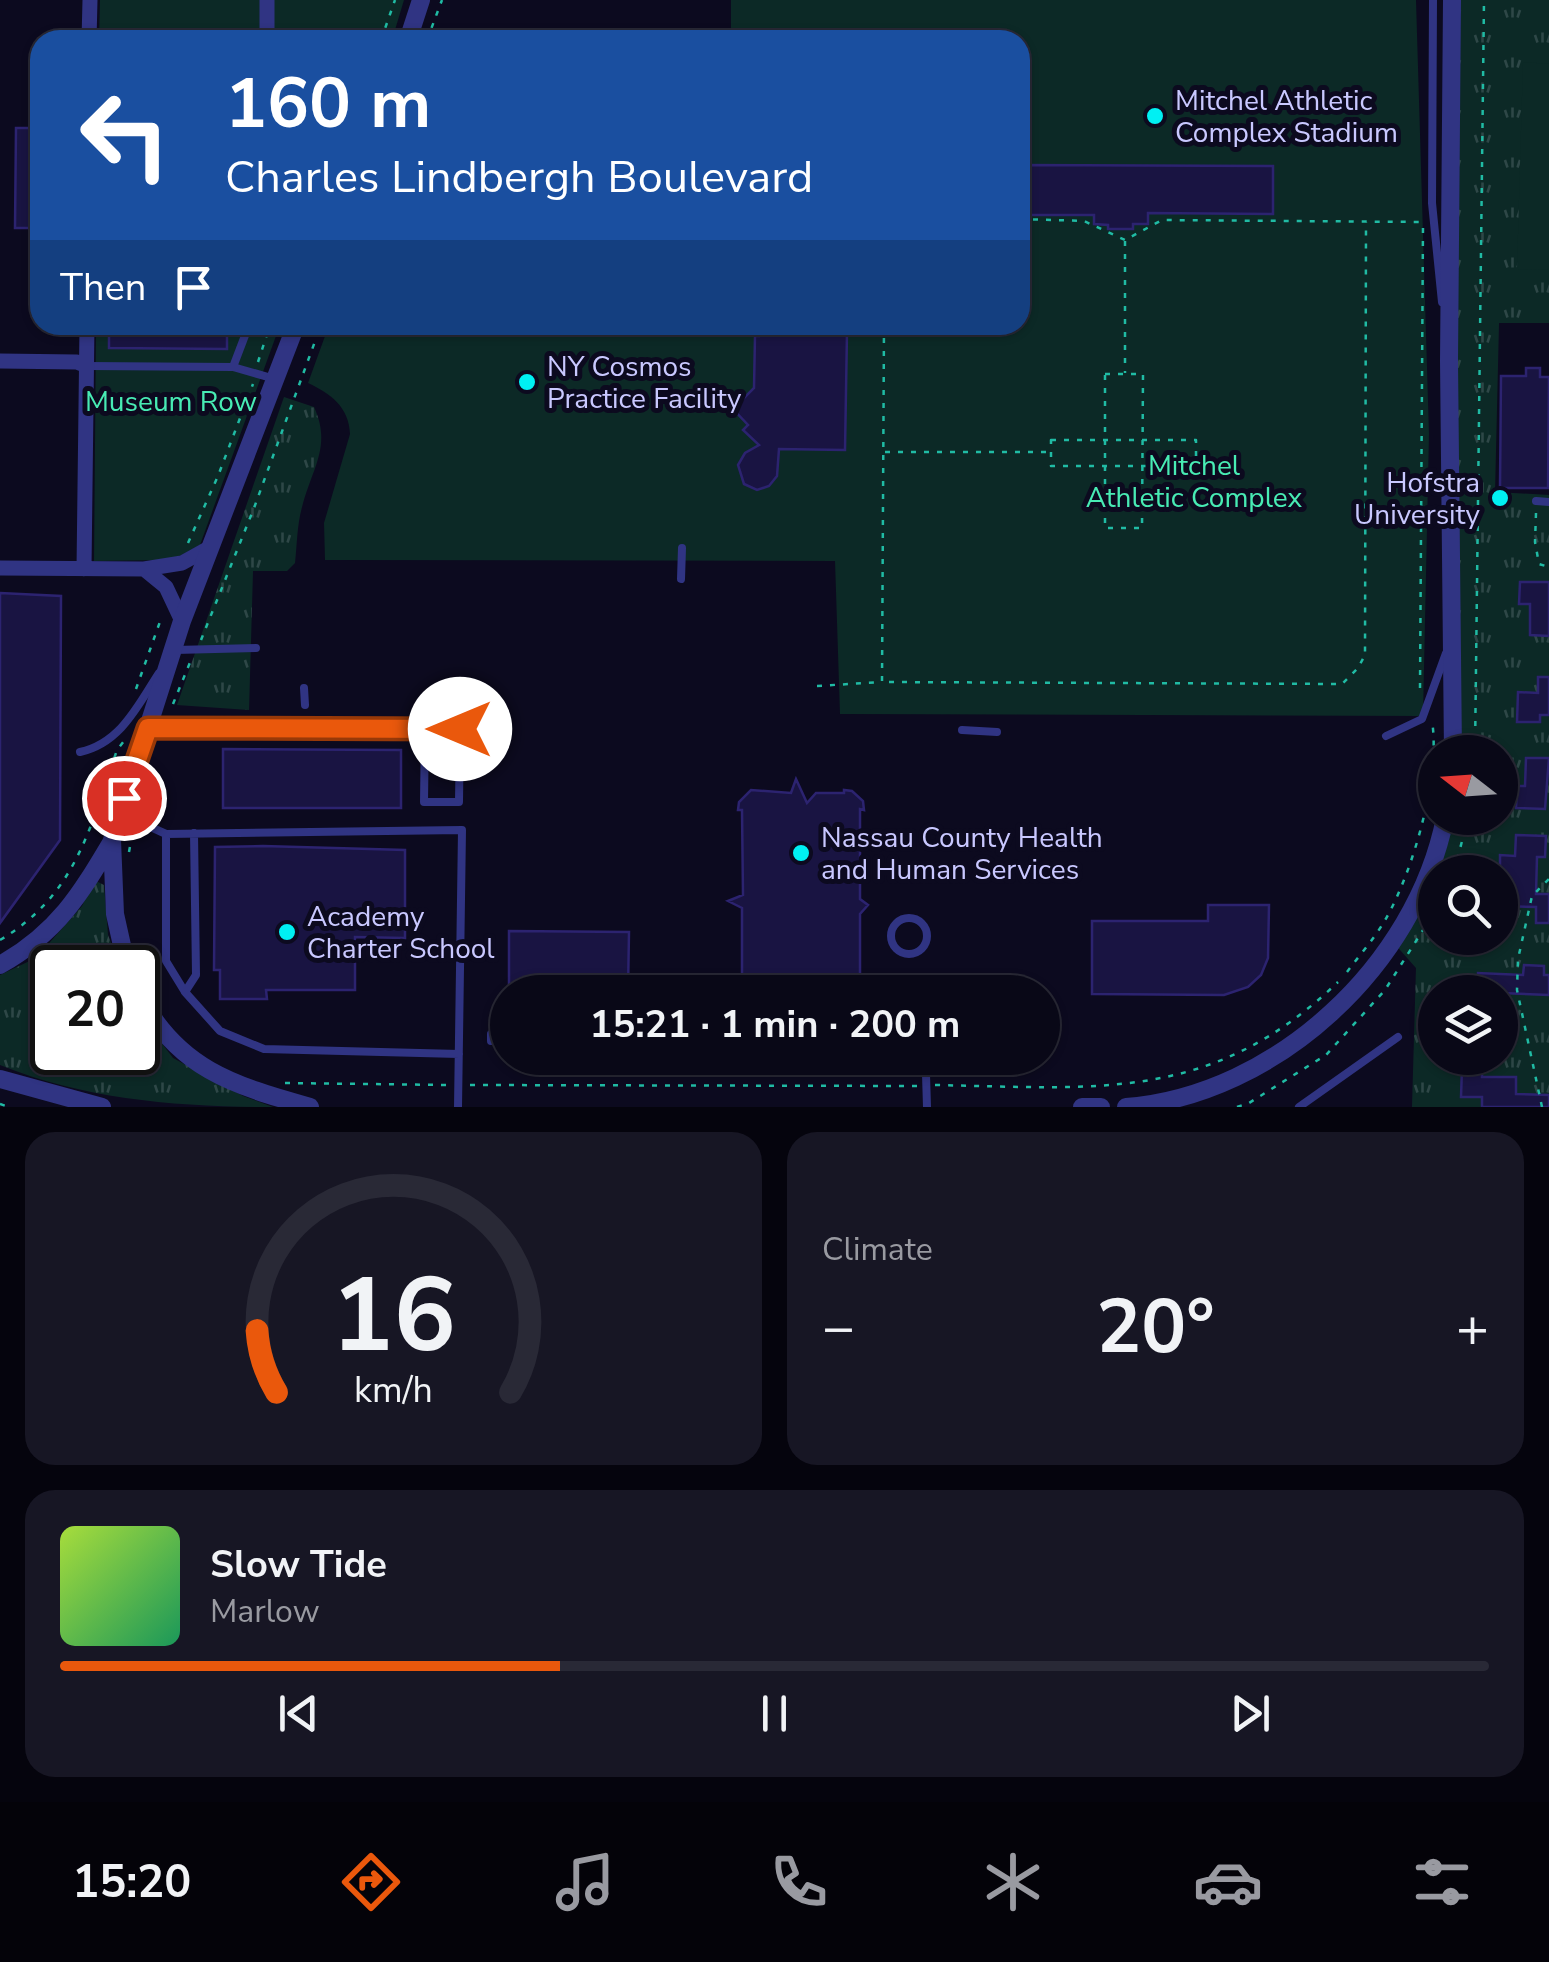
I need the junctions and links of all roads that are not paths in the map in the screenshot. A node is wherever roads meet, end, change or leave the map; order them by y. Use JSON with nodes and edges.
{"nodes":[{"id":1,"x":90,"y":0,"type":"edge"},
{"id":2,"x":268,"y":0,"type":"edge"},
{"id":3,"x":421,"y":0,"type":"edge"},
{"id":4,"x":1433,"y":0,"type":"edge"},
{"id":5,"x":1452,"y":0,"type":"edge"},
{"id":6,"x":89,"y":30,"type":"edge"},
{"id":7,"x":267,"y":30,"type":"edge"},
{"id":8,"x":411,"y":30,"type":"edge"},
{"id":9,"x":87,"y":335,"type":"edge"},
{"id":10,"x":245,"y":335,"type":"edge"},
{"id":11,"x":293,"y":335,"type":"edge"},
{"id":12,"x":0,"y":361,"type":"edge"},
{"id":13,"x":1449,"y":361,"type":"junction"},
{"id":14,"x":87,"y":366,"type":"junction"},
{"id":15,"x":233,"y":366,"type":"junction"},
{"id":16,"x":277,"y":380,"type":"junction"},
{"id":17,"x":1536,"y":501,"type":"road end"},
{"id":18,"x":1549,"y":502,"type":"edge"},
{"id":19,"x":209,"y":548,"type":"junction"},
{"id":20,"x":682,"y":548,"type":"dead end"},
{"id":21,"x":0,"y":568,"type":"edge"},
{"id":22,"x":84,"y":569,"type":"junction"},
{"id":23,"x":144,"y":569,"type":"junction"},
{"id":24,"x":681,"y":579,"type":"dead end"},
{"id":25,"x":182,"y":621,"type":"junction"},
{"id":26,"x":1452,"y":636,"type":"junction"},
{"id":27,"x":256,"y":648,"type":"dead end"},
{"id":28,"x":174,"y":650,"type":"junction"},
{"id":29,"x":304,"y":688,"type":"dead end"},
{"id":30,"x":304,"y":705,"type":"dead end"},
{"id":31,"x":156,"y":728,"type":"junction"},
{"id":32,"x":424,"y":729,"type":"junction"},
{"id":33,"x":962,"y":730,"type":"dead end"},
{"id":34,"x":997,"y":732,"type":"dead end"},
{"id":35,"x":1452,"y":735,"type":"edge"},
{"id":36,"x":1386,"y":736,"type":"dead end"},
{"id":37,"x":80,"y":752,"type":"dead end"},
{"id":38,"x":127,"y":816,"type":"junction"},
{"id":39,"x":194,"y":833,"type":"junction"},
{"id":40,"x":166,"y":834,"type":"junction"},
{"id":41,"x":1441,"y":835,"type":"edge"},
{"id":42,"x":112,"y":840,"type":"junction"},
{"id":43,"x":122,"y":945,"type":"edge"},
{"id":44,"x":919,"y":951,"type":"joint"},
{"id":45,"x":0,"y":965,"type":"edge"},
{"id":46,"x":185,"y":992,"type":"junction"},
{"id":47,"x":160,"y":1028,"type":"edge"},
{"id":48,"x":1398,"y":1038,"type":"dead end"},
{"id":49,"x":459,"y":1054,"type":"junction"},
{"id":50,"x":926,"y":1075,"type":"edge"},
{"id":51,"x":0,"y":1079,"type":"edge"},
{"id":52,"x":102,"y":1107,"type":"edge"},
{"id":53,"x":310,"y":1107,"type":"edge"},
{"id":54,"x":458,"y":1107,"type":"edge"},
{"id":55,"x":926,"y":1107,"type":"edge"},
{"id":56,"x":1082,"y":1107,"type":"edge"},
{"id":57,"x":1102,"y":1107,"type":"edge"},
{"id":58,"x":1126,"y":1107,"type":"edge"},
{"id":59,"x":1299,"y":1107,"type":"edge"}],
"edges":[{"from":1,"to":6,"type":"street"},
{"from":2,"to":7,"type":"street"},
{"from":3,"to":8,"type":"street"},
{"from":4,"to":13,"type":"lane"},
{"from":5,"to":13,"type":"street"},
{"from":9,"to":14,"type":"street"},
{"from":10,"to":15,"type":"lane"},
{"from":11,"to":16,"type":"street"},
{"from":12,"to":14,"type":"street"},
{"from":13,"to":26,"type":"street"},
{"from":14,"to":15,"type":"lane"},
{"from":14,"to":22,"type":"street"},
{"from":15,"to":16,"type":"lane"},
{"from":16,"to":19,"type":"street"},
{"from":17,"to":18,"type":"lane"},
{"from":19,"to":23,"type":"street"},
{"from":19,"to":25,"type":"street"},
{"from":20,"to":24,"type":"lane"},
{"from":21,"to":22,"type":"street"},
{"from":22,"to":23,"type":"street"},
{"from":23,"to":25,"type":"street"},
{"from":25,"to":28,"type":"street"},
{"from":26,"to":35,"type":"street"},
{"from":26,"to":36,"type":"lane"},
{"from":27,"to":28,"type":"lane"},
{"from":28,"to":31,"type":"street"},
{"from":28,"to":37,"type":"lane"},
{"from":29,"to":30,"type":"lane"},
{"from":31,"to":32,"type":"lane"},
{"from":31,"to":38,"type":"street"},
{"from":32,"to":32,"type":"lane"},
{"from":33,"to":34,"type":"lane"},
{"from":38,"to":40,"type":"lane"},
{"from":38,"to":42,"type":"street"},
{"from":39,"to":40,"type":"lane"},
{"from":39,"to":46,"type":"lane"},
{"from":39,"to":49,"type":"lane"},
{"from":40,"to":46,"type":"lane"},
{"from":41,"to":58,"type":"street"},
{"from":42,"to":43,"type":"street"},
{"from":42,"to":45,"type":"street"},
{"from":44,"to":44,"type":"lane"},
{"from":46,"to":49,"type":"lane"},
{"from":47,"to":53,"type":"street"},
{"from":48,"to":59,"type":"lane"},
{"from":49,"to":54,"type":"lane"},
{"from":50,"to":55,"type":"lane"},
{"from":51,"to":52,"type":"street"},
{"from":56,"to":57,"type":"street"}]}
